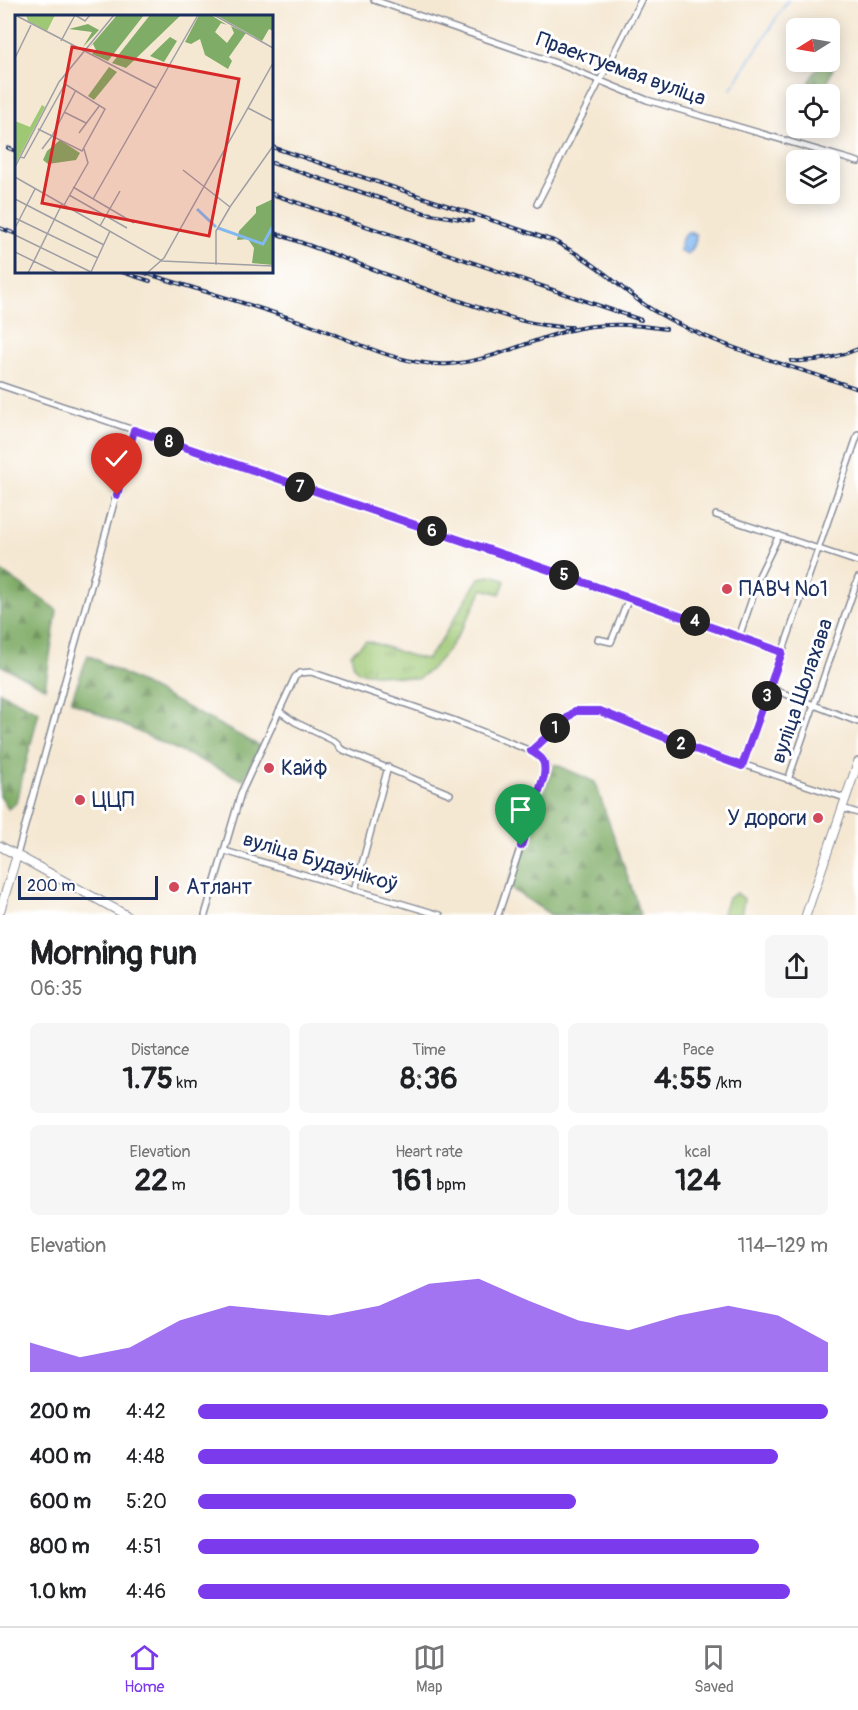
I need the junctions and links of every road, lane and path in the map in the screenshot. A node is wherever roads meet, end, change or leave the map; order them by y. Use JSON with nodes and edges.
{"nodes":[{"id":1,"x":374,"y":0,"type":"edge"},
{"id":2,"x":640,"y":0,"type":"edge"},
{"id":3,"x":599,"y":80,"type":"junction"},
{"id":4,"x":858,"y":162,"type":"edge"},
{"id":5,"x":537,"y":204,"type":"dead end"},
{"id":6,"x":0,"y":385,"type":"edge"},
{"id":7,"x":134,"y":430,"type":"junction"},
{"id":8,"x":858,"y":434,"type":"edge"},
{"id":9,"x":716,"y":515,"type":"dead end"},
{"id":10,"x":779,"y":535,"type":"junction"},
{"id":11,"x":818,"y":549,"type":"junction"},
{"id":12,"x":858,"y":562,"type":"edge"},
{"id":13,"x":759,"y":576,"type":"dead end"},
{"id":14,"x":858,"y":578,"type":"edge"},
{"id":15,"x":757,"y":584,"type":"dead end"},
{"id":16,"x":630,"y":598,"type":"junction"},
{"id":17,"x":739,"y":637,"type":"junction"},
{"id":18,"x":598,"y":639,"type":"dead end"},
{"id":19,"x":782,"y":652,"type":"junction"},
{"id":20,"x":770,"y":688,"type":"junction"},
{"id":21,"x":815,"y":705,"type":"junction"},
{"id":22,"x":279,"y":711,"type":"junction"},
{"id":23,"x":858,"y":722,"type":"edge"},
{"id":24,"x":531,"y":751,"type":"junction"},
{"id":25,"x":858,"y":762,"type":"edge"},
{"id":26,"x":742,"y":766,"type":"junction"},
{"id":27,"x":388,"y":767,"type":"junction"},
{"id":28,"x":788,"y":780,"type":"junction"},
{"id":29,"x":450,"y":794,"type":"dead end"},
{"id":30,"x":845,"y":798,"type":"junction"},
{"id":31,"x":842,"y":808,"type":"junction"},
{"id":32,"x":858,"y":813,"type":"edge"},
{"id":33,"x":0,"y":846,"type":"edge"},
{"id":34,"x":225,"y":850,"type":"junction"},
{"id":35,"x":17,"y":855,"type":"junction"},
{"id":36,"x":356,"y":890,"type":"junction"},
{"id":37,"x":0,"y":911,"type":"edge"},
{"id":38,"x":126,"y":915,"type":"edge"},
{"id":39,"x":205,"y":915,"type":"edge"},
{"id":40,"x":440,"y":915,"type":"edge"},
{"id":41,"x":498,"y":915,"type":"edge"},
{"id":42,"x":806,"y":915,"type":"edge"}],
"edges":[{"from":1,"to":3,"type":"street","name":"Праектуемая вуліца"},
{"from":2,"to":3,"type":"street"},
{"from":3,"to":4,"type":"street","name":"Праектуемая вуліца"},
{"from":3,"to":5,"type":"street"},
{"from":6,"to":7,"type":"street"},
{"from":7,"to":16,"type":"street"},
{"from":7,"to":35,"type":"street"},
{"from":8,"to":11,"type":"street"},
{"from":9,"to":10,"type":"street"},
{"from":10,"to":11,"type":"street"},
{"from":10,"to":13,"type":"street"},
{"from":11,"to":12,"type":"street"},
{"from":11,"to":19,"type":"street"},
{"from":14,"to":21,"type":"street","name":"вуліца Шолахава"},
{"from":15,"to":17,"type":"street"},
{"from":16,"to":17,"type":"street"},
{"from":16,"to":18,"type":"street"},
{"from":17,"to":19,"type":"street"},
{"from":19,"to":20,"type":"street"},
{"from":20,"to":21,"type":"street"},
{"from":20,"to":26,"type":"street"},
{"from":21,"to":23,"type":"street"},
{"from":21,"to":28,"type":"street","name":"вуліца Шолахава"},
{"from":22,"to":24,"type":"street"},
{"from":22,"to":27,"type":"street"},
{"from":22,"to":34,"type":"street"},
{"from":24,"to":26,"type":"street"},
{"from":24,"to":41,"type":"street"},
{"from":25,"to":30,"type":"main road"},
{"from":26,"to":28,"type":"street"},
{"from":27,"to":29,"type":"street"},
{"from":27,"to":36,"type":"street"},
{"from":28,"to":30,"type":"street"},
{"from":30,"to":31,"type":"main road"},
{"from":31,"to":32,"type":"street"},
{"from":31,"to":42,"type":"main road"},
{"from":33,"to":35,"type":"main road"},
{"from":34,"to":36,"type":"street","name":"вуліца Будаўнікоў"},
{"from":34,"to":39,"type":"street"},
{"from":35,"to":37,"type":"street"},
{"from":35,"to":38,"type":"main road"},
{"from":36,"to":40,"type":"street","name":"вуліца Будаўнікоў"}]}
